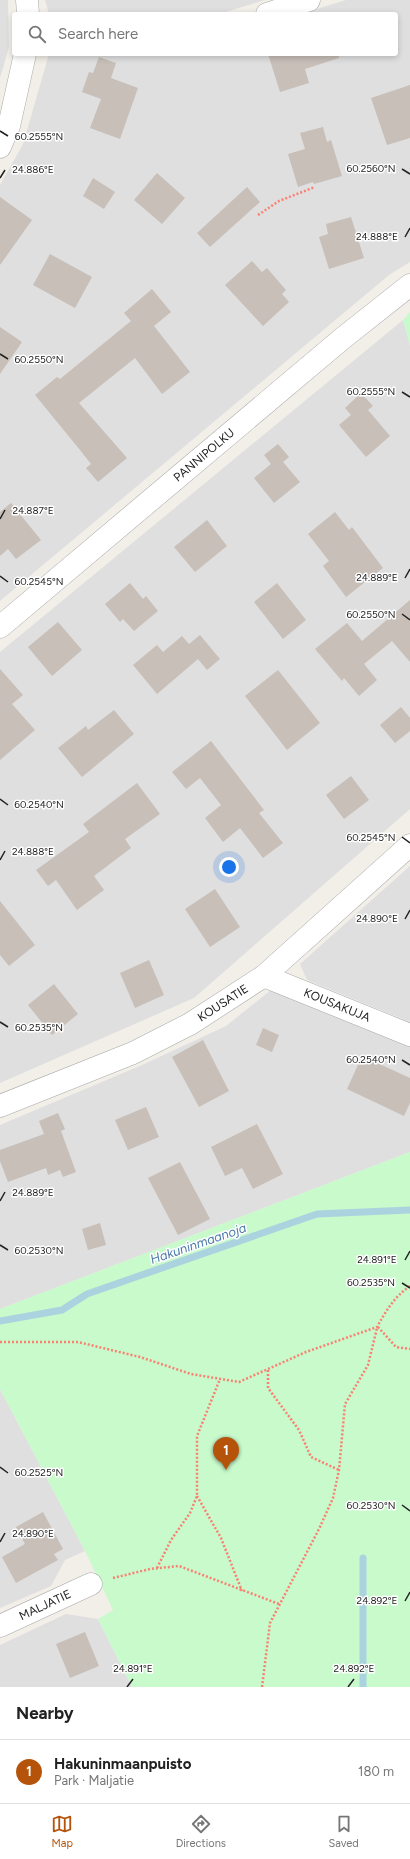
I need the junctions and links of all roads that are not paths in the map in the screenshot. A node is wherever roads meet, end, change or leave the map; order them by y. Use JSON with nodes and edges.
{"nodes":[{"id":1,"x":27,"y":0,"type":"edge"},
{"id":2,"x":309,"y":0,"type":"edge"},
{"id":3,"x":28,"y":12,"type":"edge"},
{"id":4,"x":273,"y":12,"type":"edge"},
{"id":5,"x":25,"y":56,"type":"edge"},
{"id":6,"x":0,"y":147,"type":"edge"},
{"id":7,"x":410,"y":285,"type":"edge"},
{"id":8,"x":0,"y":627,"type":"edge"},
{"id":9,"x":410,"y":845,"type":"edge"},
{"id":10,"x":264,"y":976,"type":"junction"},
{"id":11,"x":410,"y":1035,"type":"edge"},
{"id":12,"x":0,"y":1106,"type":"edge"},
{"id":13,"x":91,"y":1584,"type":"road end"},
{"id":14,"x":0,"y":1626,"type":"edge"}],
"edges":[{"from":1,"to":3,"type":"street"},
{"from":2,"to":4,"type":"street"},
{"from":5,"to":6,"type":"street"},
{"from":7,"to":8,"type":"street","name":"PANNIPOLKU"},
{"from":9,"to":10,"type":"street","name":"KOUSATIE"},
{"from":10,"to":11,"type":"street","name":"KOUSAKUJA"},
{"from":10,"to":12,"type":"street","name":"KOUSATIE"},
{"from":13,"to":14,"type":"street","name":"MALJATIE"}]}
